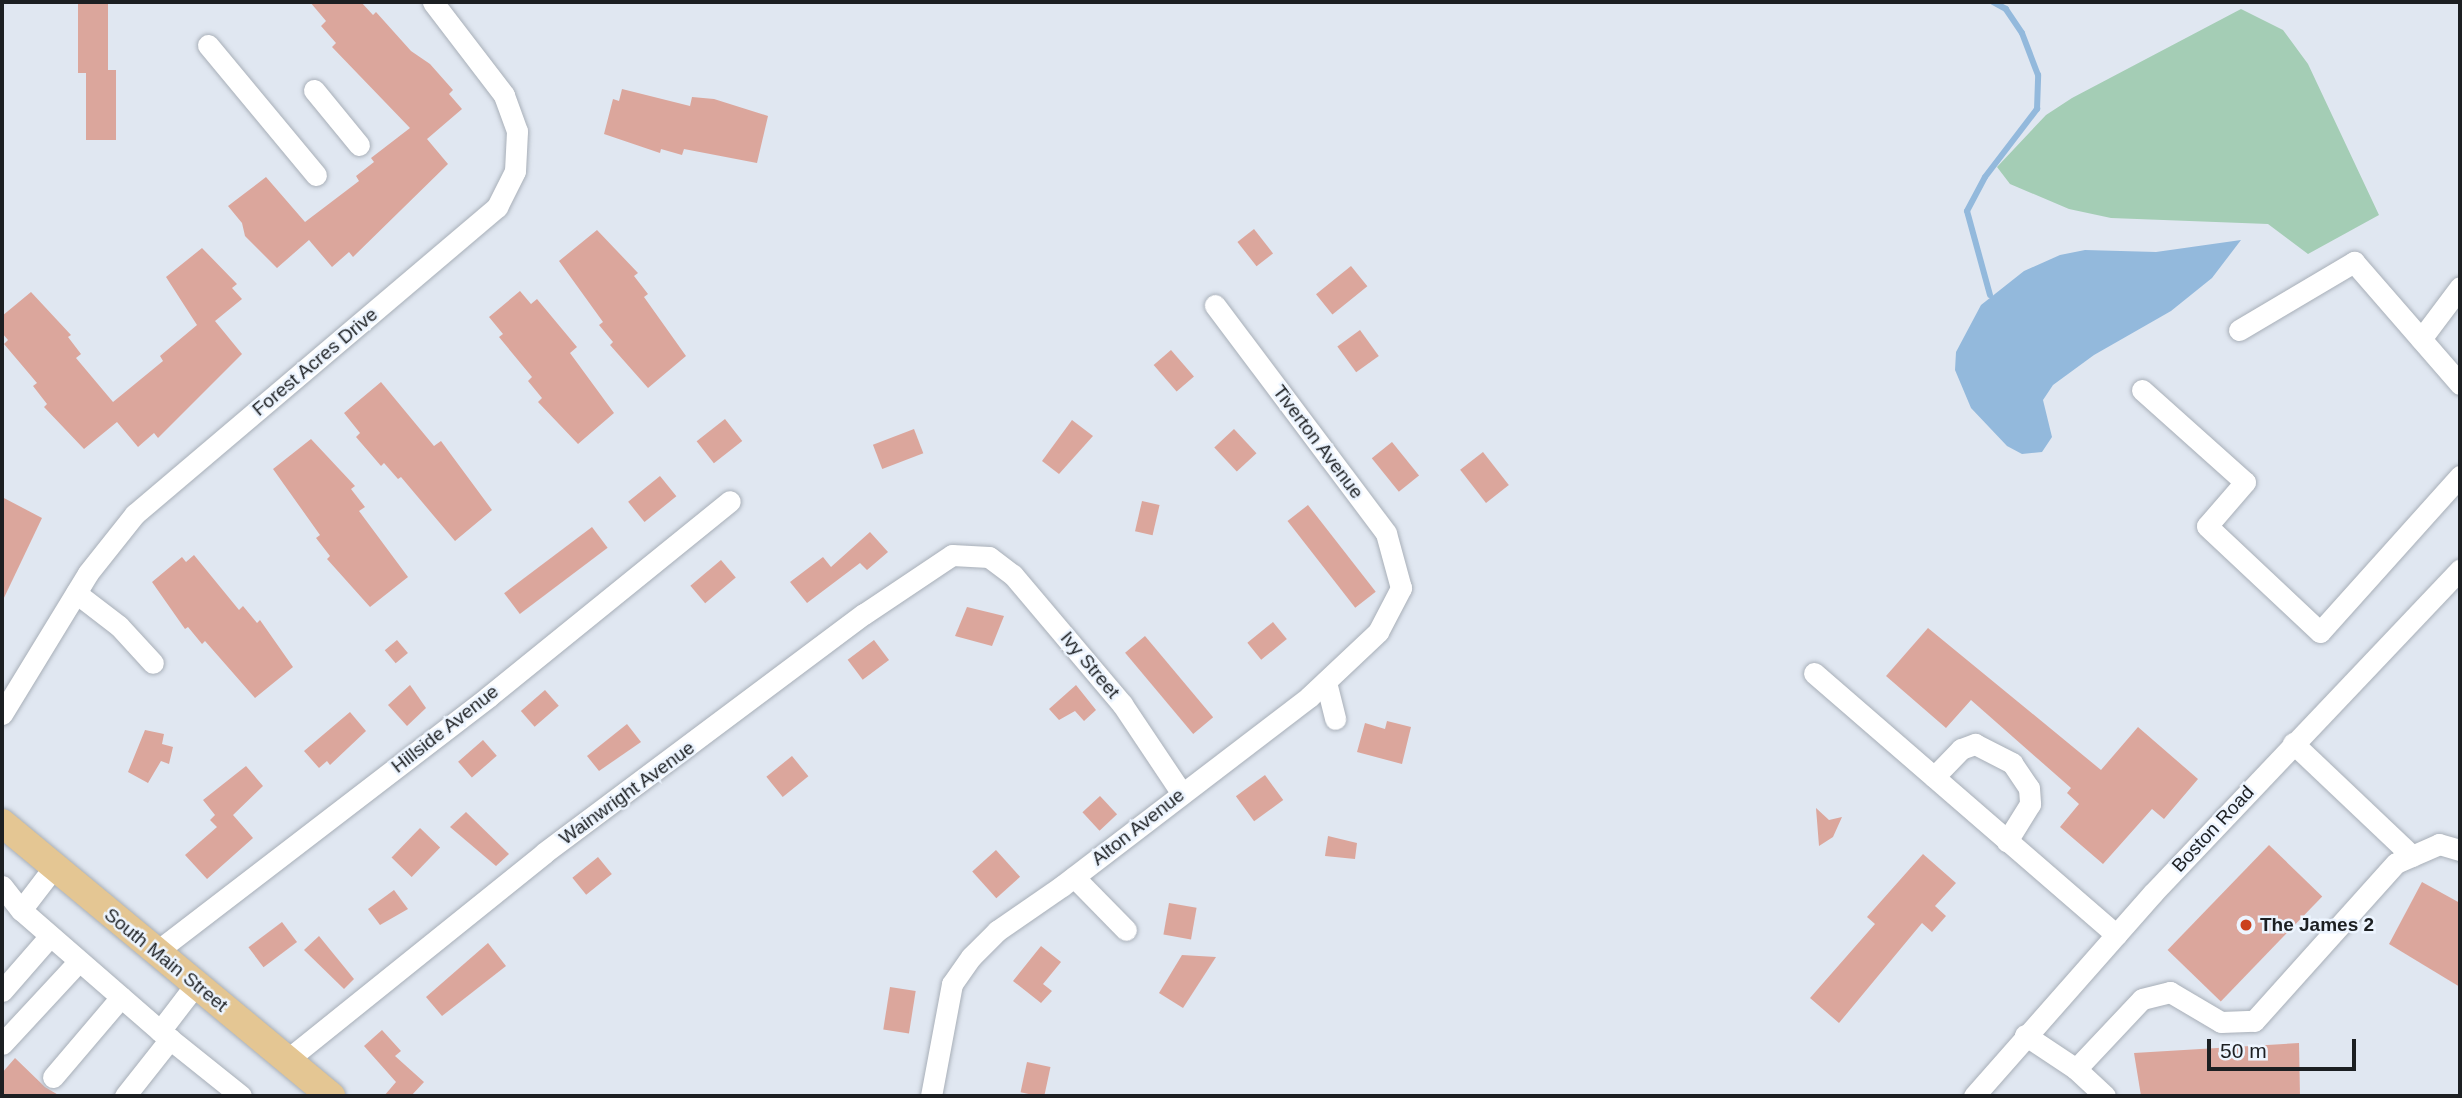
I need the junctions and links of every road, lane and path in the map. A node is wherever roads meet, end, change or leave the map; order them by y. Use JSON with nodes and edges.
{"nodes":[{"id":1,"x":433,"y":2,"type":"edge"},
{"id":2,"x":208,"y":45,"type":"dead end"},
{"id":3,"x":314,"y":90,"type":"dead end"},
{"id":4,"x":359,"y":145,"type":"dead end"},
{"id":5,"x":316,"y":175,"type":"dead end"},
{"id":6,"x":2460,"y":287,"type":"edge"},
{"id":7,"x":1216,"y":305,"type":"dead end"},
{"id":8,"x":2239,"y":330,"type":"dead end"},
{"id":9,"x":2421,"y":339,"type":"junction"},
{"id":10,"x":2460,"y":384,"type":"edge"},
{"id":11,"x":2142,"y":390,"type":"dead end"},
{"id":12,"x":2460,"y":476,"type":"edge"},
{"id":13,"x":730,"y":501,"type":"dead end"},
{"id":14,"x":981,"y":555,"type":"joint"},
{"id":15,"x":2460,"y":570,"type":"edge"},
{"id":16,"x":1401,"y":588,"type":"joint"},
{"id":17,"x":76,"y":593,"type":"junction"},
{"id":18,"x":153,"y":663,"type":"dead end"},
{"id":19,"x":1814,"y":673,"type":"dead end"},
{"id":20,"x":1326,"y":682,"type":"junction"},
{"id":21,"x":2,"y":714,"type":"edge"},
{"id":22,"x":1335,"y":719,"type":"dead end"},
{"id":23,"x":2293,"y":743,"type":"junction"},
{"id":24,"x":1934,"y":777,"type":"junction"},
{"id":25,"x":1181,"y":792,"type":"junction"},
{"id":26,"x":2,"y":823,"type":"edge"},
{"id":27,"x":2007,"y":841,"type":"junction"},
{"id":28,"x":2460,"y":850,"type":"edge"},
{"id":29,"x":2412,"y":856,"type":"junction"},
{"id":30,"x":54,"y":867,"type":"junction"},
{"id":31,"x":1074,"y":877,"type":"junction"},
{"id":32,"x":9,"y":902,"type":"edge"},
{"id":33,"x":1126,"y":930,"type":"dead end"},
{"id":34,"x":2116,"y":935,"type":"junction"},
{"id":35,"x":50,"y":936,"type":"junction"},
{"id":36,"x":156,"y":952,"type":"junction"},
{"id":37,"x":79,"y":961,"type":"junction"},
{"id":38,"x":196,"y":984,"type":"junction"},
{"id":39,"x":2,"y":991,"type":"edge"},
{"id":40,"x":121,"y":997,"type":"junction"},
{"id":41,"x":165,"y":1035,"type":"junction"},
{"id":42,"x":2025,"y":1035,"type":"junction"},
{"id":43,"x":2,"y":1044,"type":"edge"},
{"id":44,"x":287,"y":1060,"type":"junction"},
{"id":45,"x":2076,"y":1069,"type":"junction"},
{"id":46,"x":53,"y":1077,"type":"dead end"},
{"id":47,"x":125,"y":1096,"type":"edge"},
{"id":48,"x":241,"y":1096,"type":"edge"},
{"id":49,"x":331,"y":1096,"type":"edge"},
{"id":50,"x":931,"y":1096,"type":"edge"},
{"id":51,"x":1974,"y":1096,"type":"edge"},
{"id":52,"x":2105,"y":1096,"type":"edge"}],
"edges":[{"from":1,"to":17,"type":"street","name":"Forest Acres Drive"},
{"from":2,"to":5,"type":"street"},
{"from":3,"to":4,"type":"street"},
{"from":6,"to":9,"type":"street"},
{"from":7,"to":16,"type":"street","name":"Tiverton Avenue"},
{"from":8,"to":9,"type":"street"},
{"from":9,"to":10,"type":"street"},
{"from":11,"to":12,"type":"street"},
{"from":13,"to":36,"type":"street","name":"Hillside Avenue"},
{"from":14,"to":25,"type":"street","name":"Ivy Street"},
{"from":14,"to":44,"type":"street","name":"Wainwright Avenue"},
{"from":15,"to":23,"type":"street","name":"Boston Road"},
{"from":16,"to":20,"type":"street","name":"Alton Avenue"},
{"from":17,"to":18,"type":"street"},
{"from":17,"to":21,"type":"street","name":"Forest Acres Drive"},
{"from":19,"to":24,"type":"street"},
{"from":20,"to":22,"type":"street"},
{"from":20,"to":25,"type":"street","name":"Alton Avenue"},
{"from":23,"to":29,"type":"street"},
{"from":23,"to":34,"type":"street","name":"Boston Road"},
{"from":24,"to":27,"type":"street"},
{"from":24,"to":27,"type":"street"},
{"from":25,"to":31,"type":"street","name":"Alton Avenue"},
{"from":26,"to":30,"type":"main road","name":"South Main Street"},
{"from":27,"to":34,"type":"street"},
{"from":28,"to":29,"type":"street"},
{"from":29,"to":45,"type":"street"},
{"from":30,"to":32,"type":"street"},
{"from":30,"to":36,"type":"main road","name":"South Main Street"},
{"from":31,"to":33,"type":"street"},
{"from":31,"to":50,"type":"street","name":"Alton Avenue"},
{"from":32,"to":35,"type":"street"},
{"from":34,"to":42,"type":"street","name":"Boston Road"},
{"from":35,"to":37,"type":"street"},
{"from":35,"to":39,"type":"street"},
{"from":36,"to":38,"type":"main road","name":"South Main Street"},
{"from":37,"to":40,"type":"street"},
{"from":37,"to":43,"type":"street"},
{"from":38,"to":41,"type":"street"},
{"from":38,"to":44,"type":"main road","name":"South Main Street"},
{"from":40,"to":41,"type":"street"},
{"from":40,"to":46,"type":"street"},
{"from":41,"to":47,"type":"street"},
{"from":41,"to":48,"type":"street"},
{"from":42,"to":45,"type":"street"},
{"from":42,"to":51,"type":"street","name":"Boston Road"},
{"from":44,"to":49,"type":"main road","name":"South Main Street"},
{"from":45,"to":52,"type":"street"}]}
